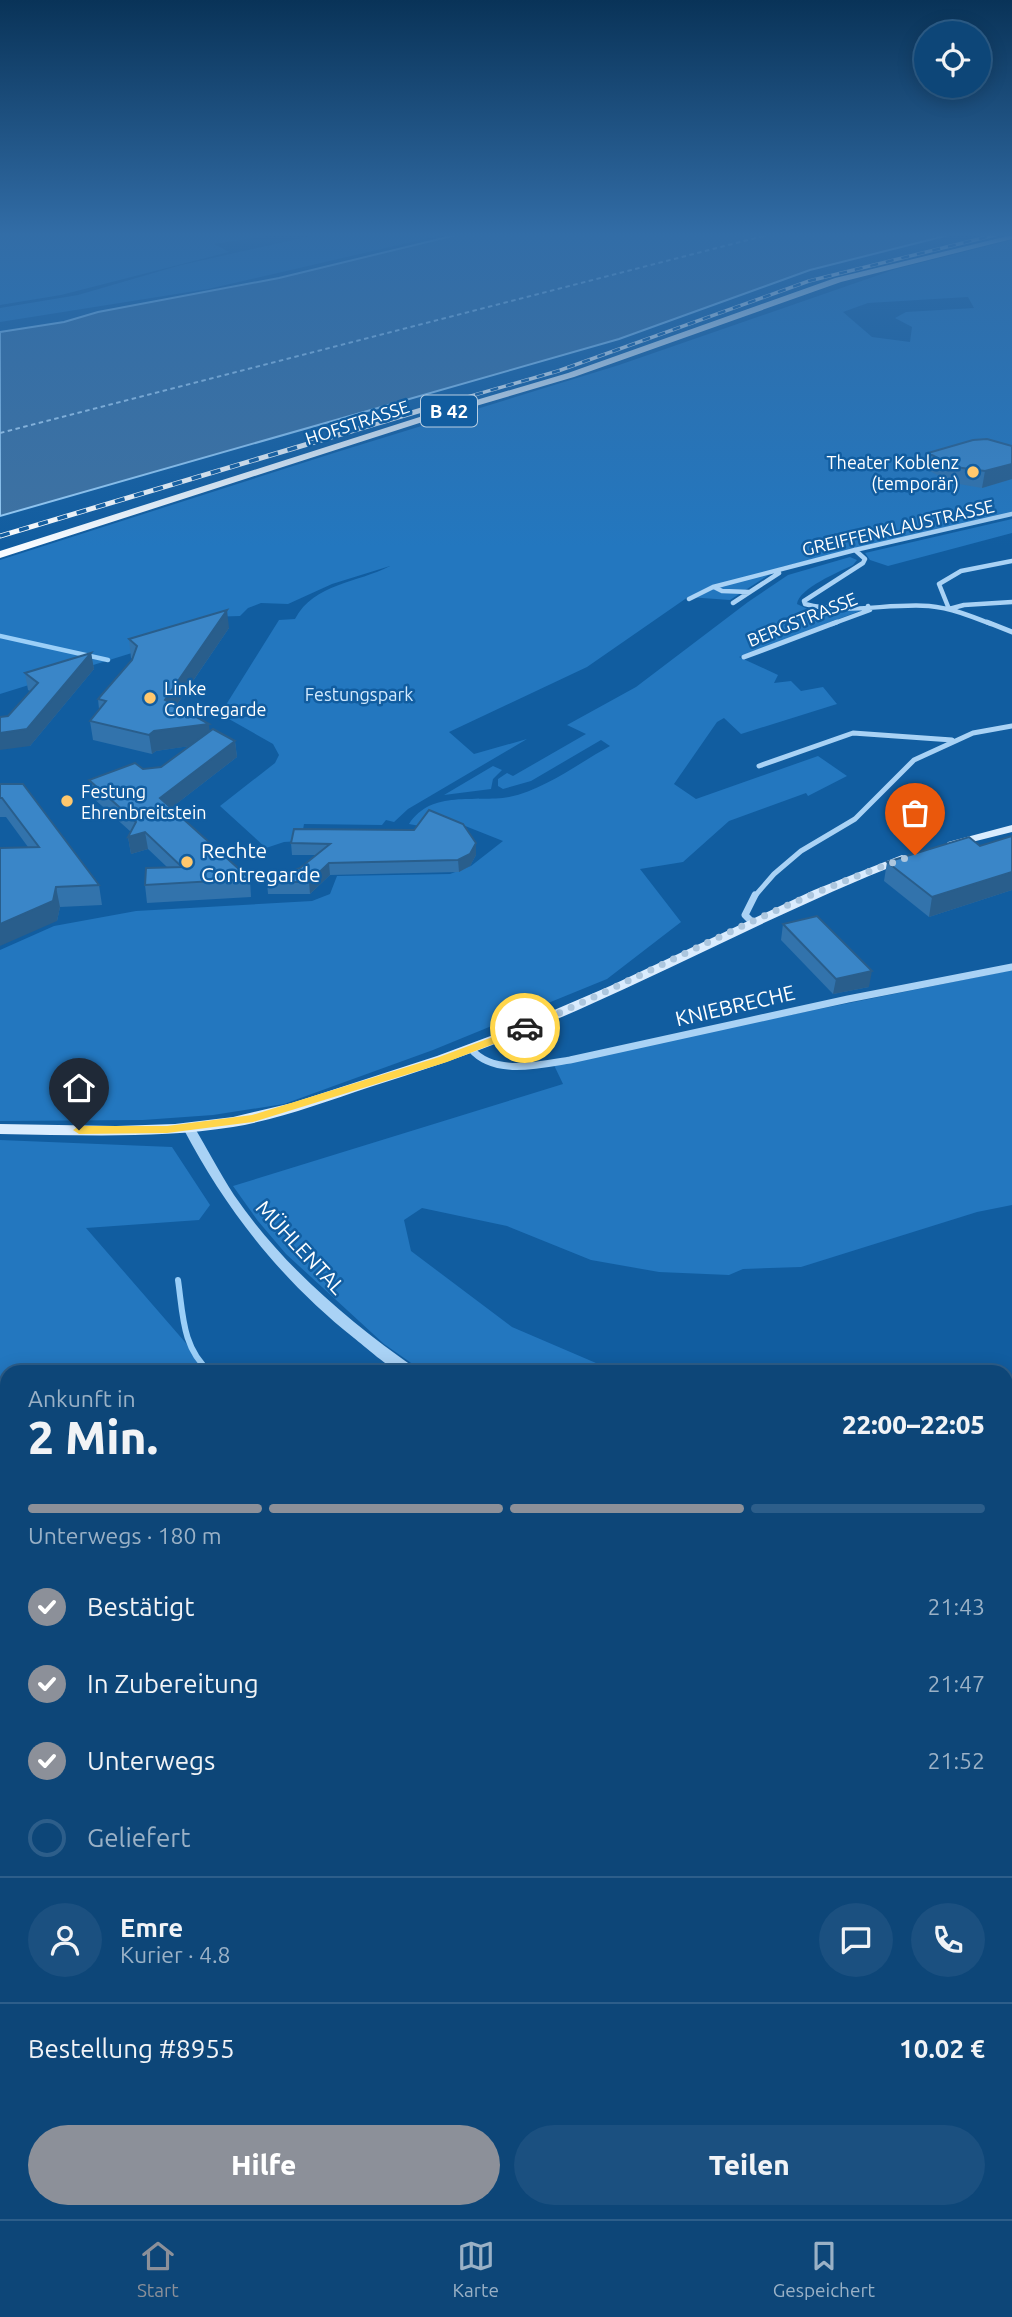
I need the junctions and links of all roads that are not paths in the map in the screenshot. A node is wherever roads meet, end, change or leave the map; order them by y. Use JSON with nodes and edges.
{"nodes":[{"id":1,"x":673,"y":339,"type":"edge"},
{"id":2,"x":1012,"y":514,"type":"edge"},
{"id":3,"x":855,"y":550,"type":"junction"},
{"id":4,"x":0,"y":555,"type":"edge"},
{"id":5,"x":1012,"y":561,"type":"edge"},
{"id":6,"x":791,"y":567,"type":"junction"},
{"id":7,"x":713,"y":587,"type":"junction"},
{"id":8,"x":749,"y":592,"type":"junction"},
{"id":9,"x":689,"y":599,"type":"dead end"},
{"id":10,"x":1012,"y":602,"type":"edge"},
{"id":11,"x":733,"y":603,"type":"dead end"},
{"id":12,"x":868,"y":606,"type":"junction"},
{"id":13,"x":950,"y":609,"type":"junction"},
{"id":14,"x":1012,"y":632,"type":"edge"},
{"id":15,"x":744,"y":657,"type":"dead end"},
{"id":16,"x":1012,"y":726,"type":"edge"},
{"id":17,"x":953,"y":740,"type":"junction"},
{"id":18,"x":759,"y":766,"type":"dead end"},
{"id":19,"x":1012,"y":828,"type":"edge"},
{"id":20,"x":936,"y":848,"type":"edge"},
{"id":21,"x":915,"y":855,"type":"edge"},
{"id":22,"x":752,"y":922,"type":"junction"},
{"id":23,"x":1012,"y":967,"type":"edge"},
{"id":24,"x":471,"y":1049,"type":"junction"},
{"id":25,"x":190,"y":1128,"type":"junction"},
{"id":26,"x":0,"y":1129,"type":"edge"},
{"id":27,"x":401,"y":1365,"type":"edge"}],
"edges":[{"from":1,"to":4,"type":"main road","name":"HOFSTRASSE","number":"B 42"},
{"from":2,"to":3,"type":"street","name":"GREIFFENKLAUSTRASSE"},
{"from":3,"to":6,"type":"street","name":"GREIFFENKLAUSTRASSE"},
{"from":3,"to":12,"type":"street","name":"BERGSTRASSE"},
{"from":5,"to":13,"type":"street"},
{"from":6,"to":7,"type":"street","name":"GREIFFENKLAUSTRASSE"},
{"from":6,"to":8,"type":"street","name":"GREIFFENKLAUSTRASSE"},
{"from":7,"to":8,"type":"street"},
{"from":7,"to":9,"type":"street","name":"GREIFFENKLAUSTRASSE"},
{"from":8,"to":11,"type":"street","name":"GREIFFENKLAUSTRASSE"},
{"from":10,"to":13,"type":"street"},
{"from":12,"to":13,"type":"street","name":"BERGSTRASSE"},
{"from":12,"to":15,"type":"street","name":"BERGSTRASSE"},
{"from":13,"to":14,"type":"street","name":"BERGSTRASSE"},
{"from":16,"to":17,"type":"street"},
{"from":17,"to":18,"type":"street"},
{"from":17,"to":22,"type":"street"},
{"from":19,"to":20,"type":"main road"},
{"from":21,"to":22,"type":"main road"},
{"from":22,"to":24,"type":"main road"},
{"from":23,"to":24,"type":"street","name":"KNIEBRECHE"},
{"from":24,"to":25,"type":"main road"},
{"from":25,"to":26,"type":"main road"},
{"from":25,"to":27,"type":"street","name":"MÜHLENTAL"}]}
